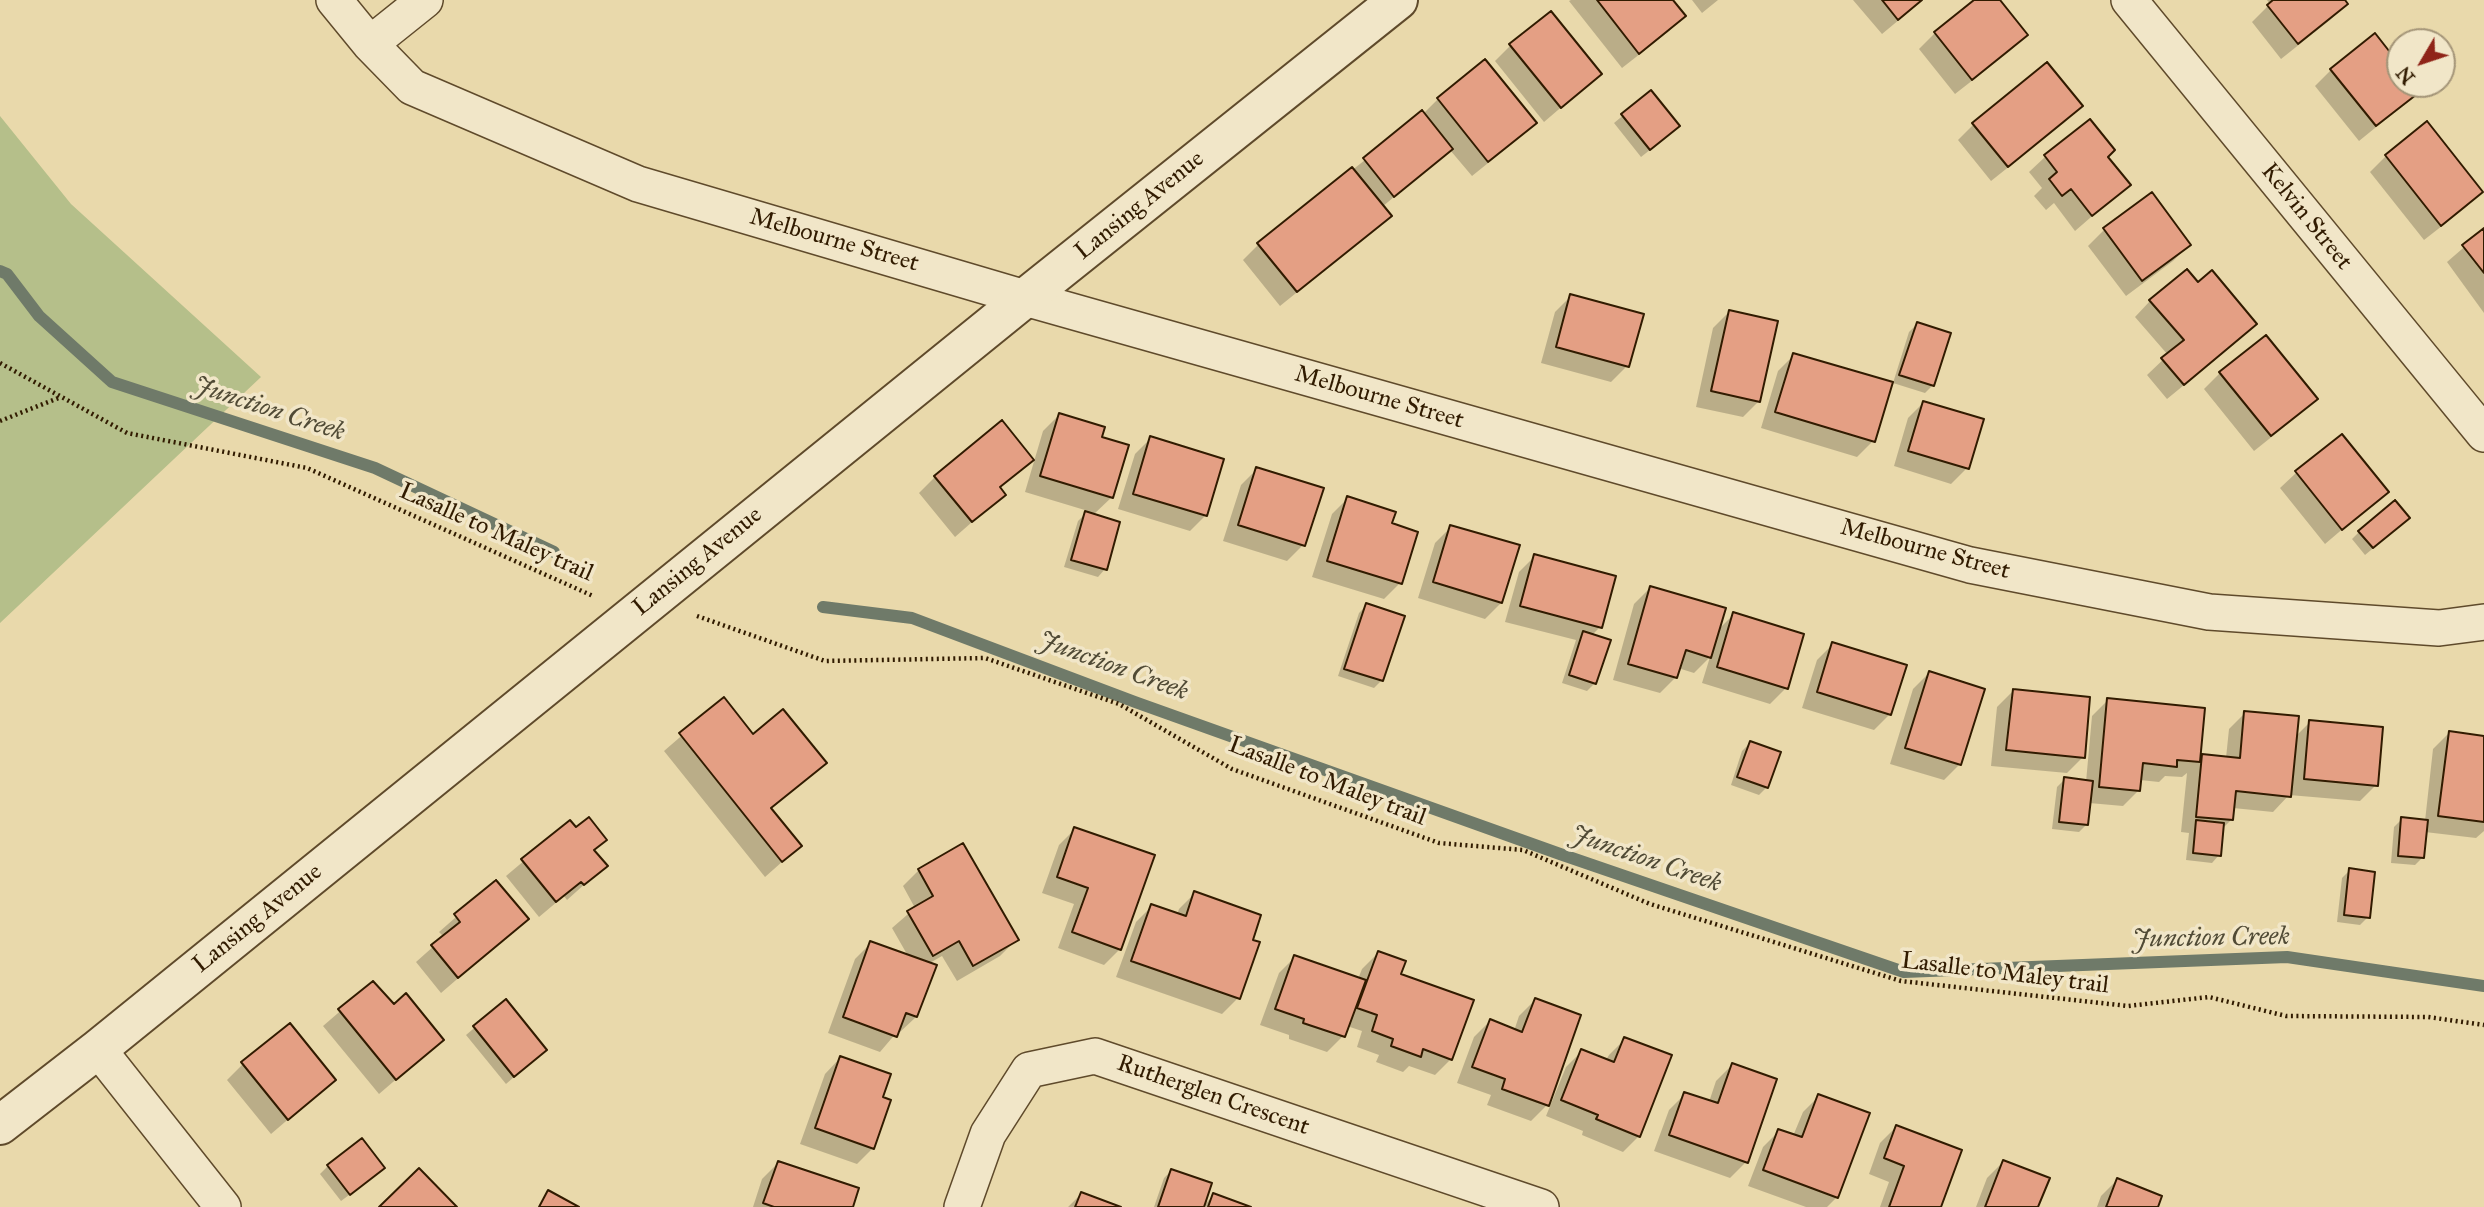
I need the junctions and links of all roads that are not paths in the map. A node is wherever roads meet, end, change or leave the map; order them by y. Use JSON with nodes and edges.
{"nodes":[{"id":1,"x":334,"y":0,"type":"edge"},
{"id":2,"x":425,"y":0,"type":"edge"},
{"id":3,"x":1398,"y":0,"type":"edge"},
{"id":4,"x":2129,"y":0,"type":"edge"},
{"id":5,"x":370,"y":44,"type":"junction"},
{"id":6,"x":1025,"y":298,"type":"junction"},
{"id":7,"x":2484,"y":434,"type":"edge"},
{"id":8,"x":2484,"y":622,"type":"edge"},
{"id":9,"x":98,"y":1049,"type":"junction"},
{"id":10,"x":0,"y":1125,"type":"edge"},
{"id":11,"x":223,"y":1207,"type":"edge"},
{"id":12,"x":962,"y":1207,"type":"edge"},
{"id":13,"x":1541,"y":1207,"type":"edge"}],
"edges":[{"from":1,"to":5,"type":"street","name":"Melbourne Street"},
{"from":2,"to":5,"type":"street"},
{"from":3,"to":6,"type":"street","name":"Lansing Avenue"},
{"from":4,"to":7,"type":"street","name":"Kelvin Street"},
{"from":5,"to":6,"type":"street","name":"Melbourne Street"},
{"from":6,"to":8,"type":"street","name":"Melbourne Street"},
{"from":6,"to":9,"type":"street","name":"Lansing Avenue"},
{"from":9,"to":10,"type":"street","name":"Lansing Avenue"},
{"from":9,"to":11,"type":"street"},
{"from":12,"to":13,"type":"street","name":"Rutherglen Crescent"}]}
